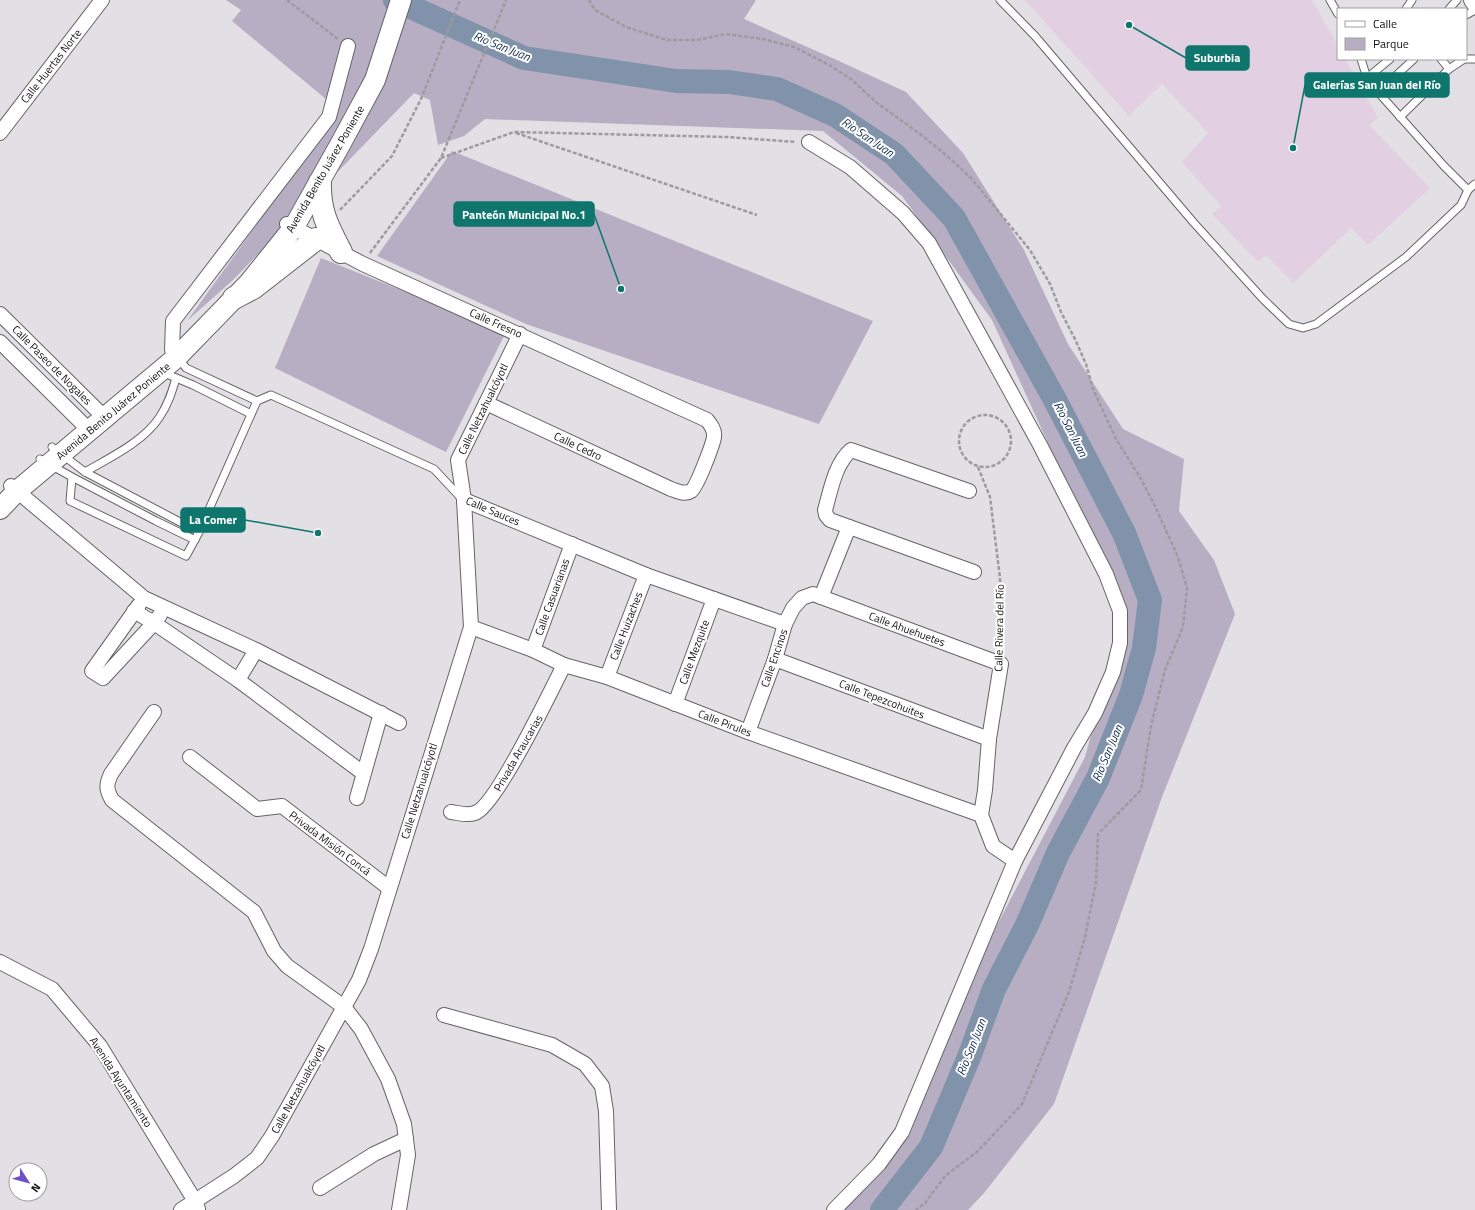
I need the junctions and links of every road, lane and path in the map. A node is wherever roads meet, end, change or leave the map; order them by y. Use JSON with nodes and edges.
{"nodes":[{"id":1,"x":102,"y":0,"type":"edge"},
{"id":2,"x":287,"y":0,"type":"edge"},
{"id":3,"x":393,"y":0,"type":"edge"},
{"id":4,"x":401,"y":0,"type":"edge"},
{"id":5,"x":460,"y":0,"type":"edge"},
{"id":6,"x":506,"y":0,"type":"edge"},
{"id":7,"x":589,"y":0,"type":"edge"},
{"id":8,"x":1000,"y":0,"type":"edge"},
{"id":9,"x":1330,"y":0,"type":"edge"},
{"id":10,"x":1457,"y":0,"type":"edge"},
{"id":11,"x":1471,"y":0,"type":"edge"},
{"id":12,"x":1475,"y":6,"type":"edge"},
{"id":13,"x":1449,"y":8,"type":"edge"},
{"id":14,"x":1337,"y":12,"type":"edge"},
{"id":15,"x":348,"y":46,"type":"joint"},
{"id":16,"x":1361,"y":60,"type":"edge"},
{"id":17,"x":1389,"y":60,"type":"edge"},
{"id":18,"x":1413,"y":60,"type":"edge"},
{"id":19,"x":1442,"y":60,"type":"edge"},
{"id":20,"x":1463,"y":60,"type":"edge"},
{"id":21,"x":1449,"y":69,"type":"junction"},
{"id":22,"x":1367,"y":78,"type":"junction"},
{"id":23,"x":370,"y":79,"type":"junction"},
{"id":24,"x":1378,"y":92,"type":"junction"},
{"id":25,"x":1400,"y":117,"type":"junction"},
{"id":26,"x":514,"y":132,"type":"junction"},
{"id":27,"x":0,"y":133,"type":"edge"},
{"id":28,"x":809,"y":142,"type":"joint"},
{"id":29,"x":441,"y":158,"type":"junction"},
{"id":30,"x":320,"y":182,"type":"junction"},
{"id":31,"x":1475,"y":184,"type":"edge"},
{"id":32,"x":1468,"y":190,"type":"junction"},
{"id":33,"x":757,"y":215,"type":"dead end"},
{"id":34,"x":290,"y":225,"type":"junction"},
{"id":35,"x":321,"y":232,"type":"junction"},
{"id":36,"x":341,"y":252,"type":"joint"},
{"id":37,"x":363,"y":264,"type":"junction"},
{"id":38,"x":234,"y":298,"type":"junction"},
{"id":39,"x":0,"y":314,"type":"edge"},
{"id":40,"x":520,"y":334,"type":"junction"},
{"id":41,"x":0,"y":342,"type":"edge"},
{"id":42,"x":175,"y":353,"type":"junction"},
{"id":43,"x":168,"y":375,"type":"junction"},
{"id":44,"x":258,"y":401,"type":"junction"},
{"id":45,"x":486,"y":403,"type":"junction"},
{"id":46,"x":100,"y":413,"type":"junction"},
{"id":47,"x":251,"y":414,"type":"junction"},
{"id":48,"x":707,"y":420,"type":"joint"},
{"id":49,"x":84,"y":426,"type":"junction"},
{"id":50,"x":51,"y":456,"type":"junction"},
{"id":51,"x":978,"y":467,"type":"junction"},
{"id":52,"x":85,"y":472,"type":"junction"},
{"id":53,"x":72,"y":477,"type":"junction"},
{"id":54,"x":9,"y":491,"type":"edge"},
{"id":55,"x":969,"y":491,"type":"dead end"},
{"id":56,"x":464,"y":500,"type":"junction"},
{"id":57,"x":0,"y":509,"type":"edge"},
{"id":58,"x":849,"y":527,"type":"junction"},
{"id":59,"x":199,"y":532,"type":"junction"},
{"id":60,"x":195,"y":540,"type":"junction"},
{"id":61,"x":572,"y":544,"type":"junction"},
{"id":62,"x":974,"y":572,"type":"dead end"},
{"id":63,"x":646,"y":575,"type":"junction"},
{"id":64,"x":817,"y":595,"type":"junction"},
{"id":65,"x":144,"y":598,"type":"junction"},
{"id":66,"x":714,"y":599,"type":"junction"},
{"id":67,"x":164,"y":608,"type":"junction"},
{"id":68,"x":134,"y":611,"type":"junction"},
{"id":69,"x":154,"y":623,"type":"junction"},
{"id":70,"x":785,"y":624,"type":"junction"},
{"id":71,"x":471,"y":627,"type":"junction"},
{"id":72,"x":256,"y":650,"type":"junction"},
{"id":73,"x":533,"y":650,"type":"junction"},
{"id":74,"x":775,"y":659,"type":"junction"},
{"id":75,"x":1001,"y":664,"type":"junction"},
{"id":76,"x":564,"y":665,"type":"junction"},
{"id":77,"x":607,"y":677,"type":"junction"},
{"id":78,"x":238,"y":680,"type":"junction"},
{"id":79,"x":675,"y":704,"type":"junction"},
{"id":80,"x":154,"y":712,"type":"dead end"},
{"id":81,"x":381,"y":713,"type":"junction"},
{"id":82,"x":399,"y":723,"type":"dead end"},
{"id":83,"x":748,"y":732,"type":"junction"},
{"id":84,"x":989,"y":739,"type":"junction"},
{"id":85,"x":190,"y":757,"type":"dead end"},
{"id":86,"x":363,"y":773,"type":"junction"},
{"id":87,"x":357,"y":798,"type":"dead end"},
{"id":88,"x":451,"y":812,"type":"dead end"},
{"id":89,"x":981,"y":815,"type":"junction"},
{"id":90,"x":1015,"y":861,"type":"junction"},
{"id":91,"x":389,"y":888,"type":"junction"},
{"id":92,"x":2,"y":967,"type":"edge"},
{"id":93,"x":344,"y":1008,"type":"junction"},
{"id":94,"x":444,"y":1015,"type":"dead end"},
{"id":95,"x":406,"y":1139,"type":"junction"},
{"id":96,"x":320,"y":1188,"type":"dead end"},
{"id":97,"x":196,"y":1205,"type":"edge"},
{"id":98,"x":182,"y":1210,"type":"edge"},
{"id":99,"x":399,"y":1210,"type":"edge"},
{"id":100,"x":609,"y":1210,"type":"edge"},
{"id":101,"x":834,"y":1210,"type":"edge"},
{"id":102,"x":916,"y":1210,"type":"edge"}],
"edges":[{"from":1,"to":27,"type":"street","name":"Calle Huertas Norte"},
{"from":2,"to":15,"type":"path"},
{"from":3,"to":23,"type":"main road","name":"Avenida Benito Juárez Poniente"},
{"from":4,"to":23,"type":"main road","name":"Avenida Benito Juárez Poniente"},
{"from":5,"to":35,"type":"path"},
{"from":6,"to":29,"type":"path"},
{"from":7,"to":102,"type":"path"},
{"from":8,"to":32,"type":"lane"},
{"from":9,"to":14,"type":"lane"},
{"from":10,"to":13,"type":"lane"},
{"from":11,"to":12,"type":"street"},
{"from":15,"to":42,"type":"street"},
{"from":16,"to":22,"type":"lane"},
{"from":17,"to":22,"type":"lane"},
{"from":18,"to":24,"type":"lane"},
{"from":19,"to":21,"type":"lane"},
{"from":20,"to":21,"type":"lane"},
{"from":21,"to":25,"type":"lane"},
{"from":22,"to":24,"type":"lane"},
{"from":23,"to":30,"type":"main road","name":"Avenida Benito Juárez Poniente"},
{"from":23,"to":34,"type":"main road","name":"Avenida Benito Juárez Poniente"},
{"from":24,"to":25,"type":"lane"},
{"from":25,"to":32,"type":"lane"},
{"from":26,"to":28,"type":"path"},
{"from":26,"to":29,"type":"path"},
{"from":26,"to":33,"type":"path"},
{"from":28,"to":90,"type":"street"},
{"from":29,"to":37,"type":"path"},
{"from":30,"to":34,"type":"main road","name":"Avenida Benito Juárez Poniente"},
{"from":30,"to":35,"type":"main road"},
{"from":31,"to":32,"type":"lane"},
{"from":34,"to":35,"type":"street"},
{"from":34,"to":38,"type":"main road","name":"Avenida Benito Juárez Poniente"},
{"from":34,"to":42,"type":"main road","name":"Avenida Benito Juárez Poniente"},
{"from":35,"to":36,"type":"main road"},
{"from":35,"to":38,"type":"main road"},
{"from":36,"to":37,"type":"street","name":"Calle Fresno"},
{"from":37,"to":40,"type":"street","name":"Calle Fresno"},
{"from":38,"to":42,"type":"main road","name":"Avenida Benito Juárez Poniente"},
{"from":39,"to":46,"type":"street","name":"Calle Paseo de Nogales"},
{"from":40,"to":45,"type":"street","name":"Calle Netzahualcóyotl"},
{"from":40,"to":48,"type":"street","name":"Calle Fresno"},
{"from":41,"to":49,"type":"street","name":"Calle Paseo de Nogales"},
{"from":42,"to":43,"type":"main road","name":"Avenida Benito Juárez Poniente"},
{"from":42,"to":44,"type":"lane"},
{"from":42,"to":46,"type":"main road","name":"Avenida Benito Juárez Poniente"},
{"from":43,"to":46,"type":"main road","name":"Avenida Benito Juárez Poniente"},
{"from":43,"to":47,"type":"lane"},
{"from":43,"to":52,"type":"lane"},
{"from":44,"to":47,"type":"lane"},
{"from":44,"to":56,"type":"lane","name":"Calle Sauces"},
{"from":45,"to":48,"type":"street","name":"Calle Cedro"},
{"from":45,"to":56,"type":"street","name":"Calle Netzahualcóyotl"},
{"from":46,"to":49,"type":"main road","name":"Avenida Benito Juárez Poniente"},
{"from":47,"to":59,"type":"lane"},
{"from":49,"to":50,"type":"main road","name":"Avenida Benito Juárez Poniente"},
{"from":50,"to":52,"type":"lane"},
{"from":50,"to":53,"type":"lane"},
{"from":50,"to":54,"type":"main road","name":"Avenida Benito Juárez Poniente"},
{"from":51,"to":51,"type":"path"},
{"from":51,"to":75,"type":"path","name":"Calle Rivera del Río"},
{"from":52,"to":59,"type":"lane"},
{"from":53,"to":60,"type":"lane"},
{"from":53,"to":60,"type":"lane"},
{"from":54,"to":57,"type":"main road","name":"Avenida Benito Juárez Poniente"},
{"from":54,"to":65,"type":"street"},
{"from":55,"to":58,"type":"street"},
{"from":56,"to":61,"type":"street","name":"Calle Sauces"},
{"from":56,"to":71,"type":"street","name":"Calle Netzahualcóyotl"},
{"from":58,"to":62,"type":"street"},
{"from":58,"to":64,"type":"street"},
{"from":59,"to":60,"type":"lane"},
{"from":61,"to":63,"type":"street","name":"Calle Sauces"},
{"from":61,"to":73,"type":"street","name":"Calle Casuarianas"},
{"from":63,"to":66,"type":"street","name":"Calle Sauces"},
{"from":63,"to":77,"type":"street","name":"Calle Huizaches"},
{"from":64,"to":70,"type":"street","name":"Calle Encinos"},
{"from":64,"to":75,"type":"street","name":"Calle Ahuehuetes"},
{"from":65,"to":67,"type":"street"},
{"from":65,"to":68,"type":"street"},
{"from":66,"to":70,"type":"street","name":"Calle Sauces"},
{"from":66,"to":79,"type":"street","name":"Calle Mezquite"},
{"from":67,"to":69,"type":"street"},
{"from":67,"to":72,"type":"street"},
{"from":68,"to":69,"type":"street"},
{"from":68,"to":69,"type":"street"},
{"from":69,"to":78,"type":"street"},
{"from":70,"to":74,"type":"street","name":"Calle Encinos"},
{"from":71,"to":73,"type":"street","name":"Calle Pirules"},
{"from":71,"to":91,"type":"street","name":"Calle Netzahualcóyotl"},
{"from":72,"to":78,"type":"street"},
{"from":72,"to":81,"type":"street"},
{"from":73,"to":76,"type":"street","name":"Calle Pirules"},
{"from":74,"to":83,"type":"street","name":"Calle Encinos"},
{"from":74,"to":84,"type":"street","name":"Calle Tepezcohuites"},
{"from":75,"to":84,"type":"street","name":"Calle Rivera del Río"},
{"from":76,"to":77,"type":"street","name":"Calle Pirules"},
{"from":76,"to":88,"type":"street","name":"Privada Araucarias"},
{"from":77,"to":79,"type":"street","name":"Calle Pirules"},
{"from":78,"to":86,"type":"street"},
{"from":79,"to":83,"type":"street","name":"Calle Pirules"},
{"from":80,"to":93,"type":"street"},
{"from":81,"to":82,"type":"street"},
{"from":81,"to":86,"type":"street"},
{"from":83,"to":89,"type":"street","name":"Calle Pirules"},
{"from":84,"to":89,"type":"street","name":"Calle Rivera del Río"},
{"from":85,"to":91,"type":"street","name":"Privada Misión Concá"},
{"from":86,"to":87,"type":"street"},
{"from":89,"to":90,"type":"street"},
{"from":90,"to":101,"type":"street"},
{"from":91,"to":93,"type":"street","name":"Calle Netzahualcóyotl"},
{"from":92,"to":97,"type":"street","name":"Avenida Ayuntamiento"},
{"from":93,"to":95,"type":"street"},
{"from":93,"to":97,"type":"street","name":"Calle Netzahualcóyotl"},
{"from":94,"to":100,"type":"street"},
{"from":95,"to":96,"type":"street"},
{"from":95,"to":99,"type":"street"},
{"from":97,"to":98,"type":"street","name":"Calle Netzahualcóyotl"}]}
